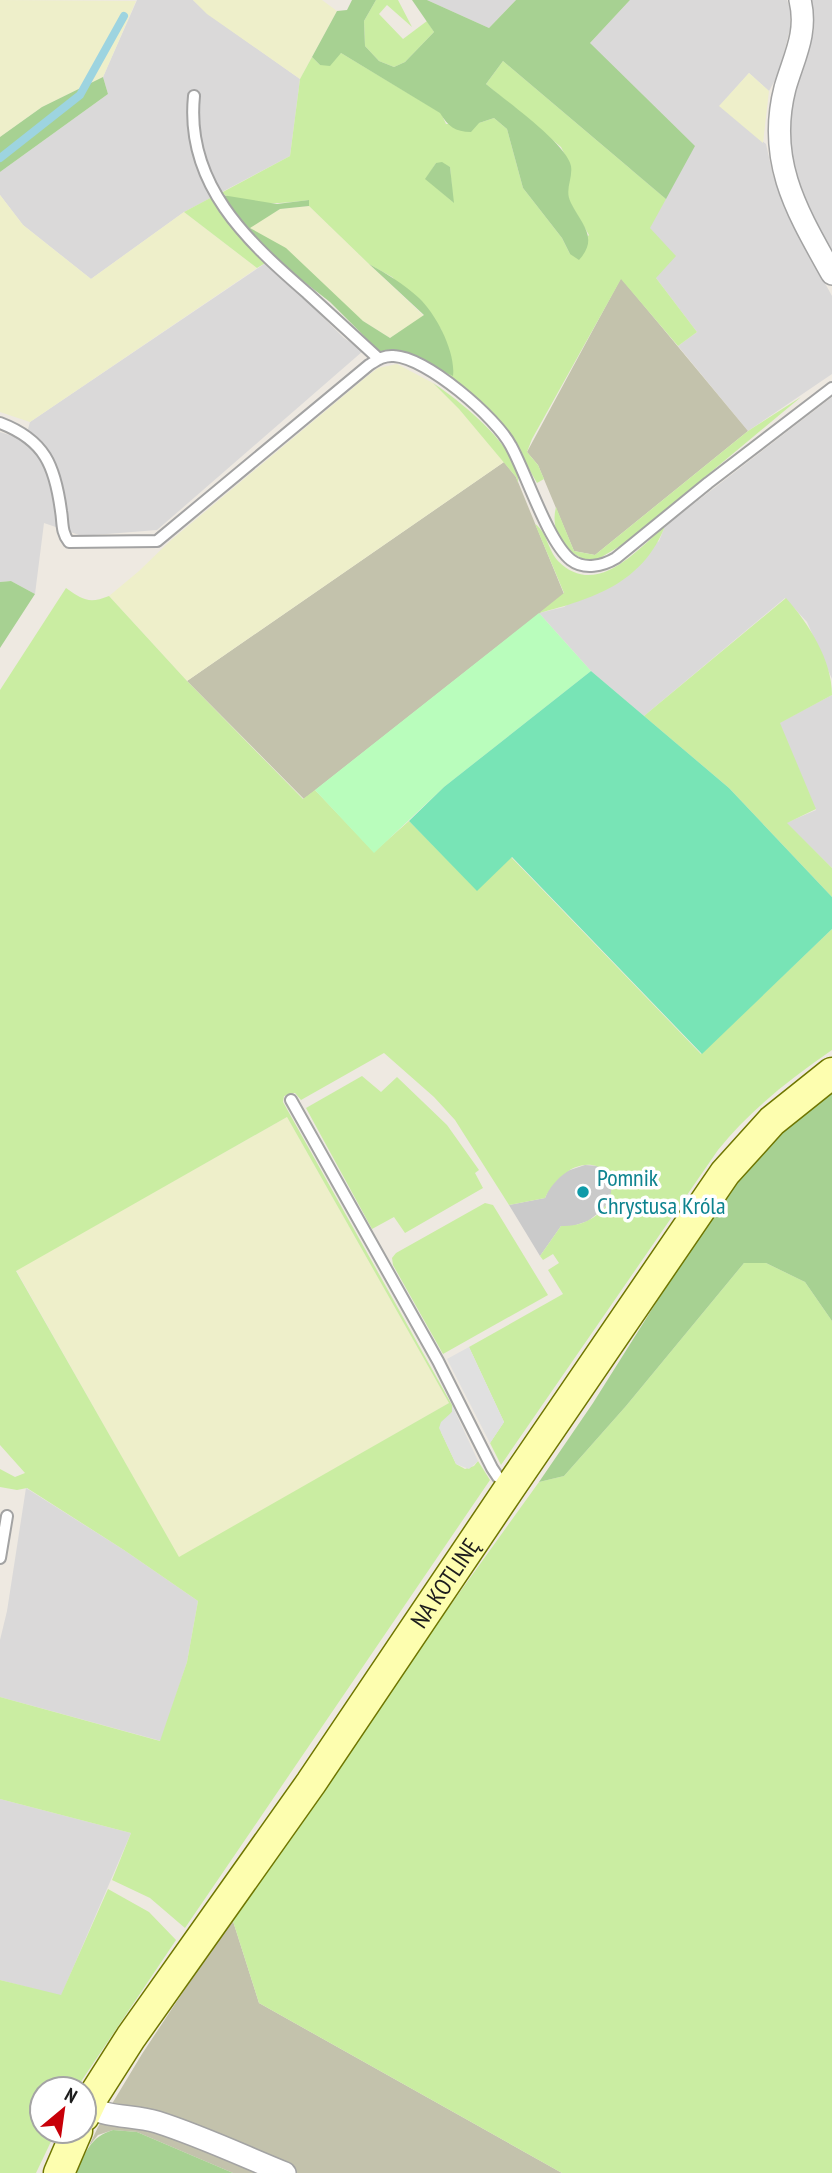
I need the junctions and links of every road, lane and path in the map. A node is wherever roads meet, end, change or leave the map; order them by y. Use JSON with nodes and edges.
{"nodes":[{"id":1,"x":800,"y":0,"type":"edge"},
{"id":2,"x":194,"y":96,"type":"dead end"},
{"id":3,"x":832,"y":274,"type":"edge"},
{"id":4,"x":379,"y":359,"type":"junction"},
{"id":5,"x":832,"y":388,"type":"edge"},
{"id":6,"x":0,"y":424,"type":"edge"},
{"id":7,"x":832,"y":1073,"type":"edge"},
{"id":8,"x":291,"y":1100,"type":"dead end"},
{"id":9,"x":510,"y":1486,"type":"junction"},
{"id":10,"x":7,"y":1516,"type":"dead end"},
{"id":11,"x":0,"y":1558,"type":"edge"},
{"id":12,"x":98,"y":2093,"type":"edge"},
{"id":13,"x":98,"y":2116,"type":"edge"},
{"id":14,"x":71,"y":2145,"type":"edge"},
{"id":15,"x":59,"y":2173,"type":"edge"},
{"id":16,"x":285,"y":2173,"type":"edge"}],
"edges":[{"from":1,"to":3,"type":"street"},
{"from":2,"to":4,"type":"lane"},
{"from":4,"to":5,"type":"lane"},
{"from":4,"to":6,"type":"lane"},
{"from":7,"to":9,"type":"street","name":"NA KOTLINĘ"},
{"from":8,"to":9,"type":"lane"},
{"from":9,"to":12,"type":"street","name":"NA KOTLINĘ"},
{"from":10,"to":11,"type":"lane"},
{"from":13,"to":16,"type":"street"},
{"from":14,"to":15,"type":"street","name":"NA KOTLINĘ"}]}
